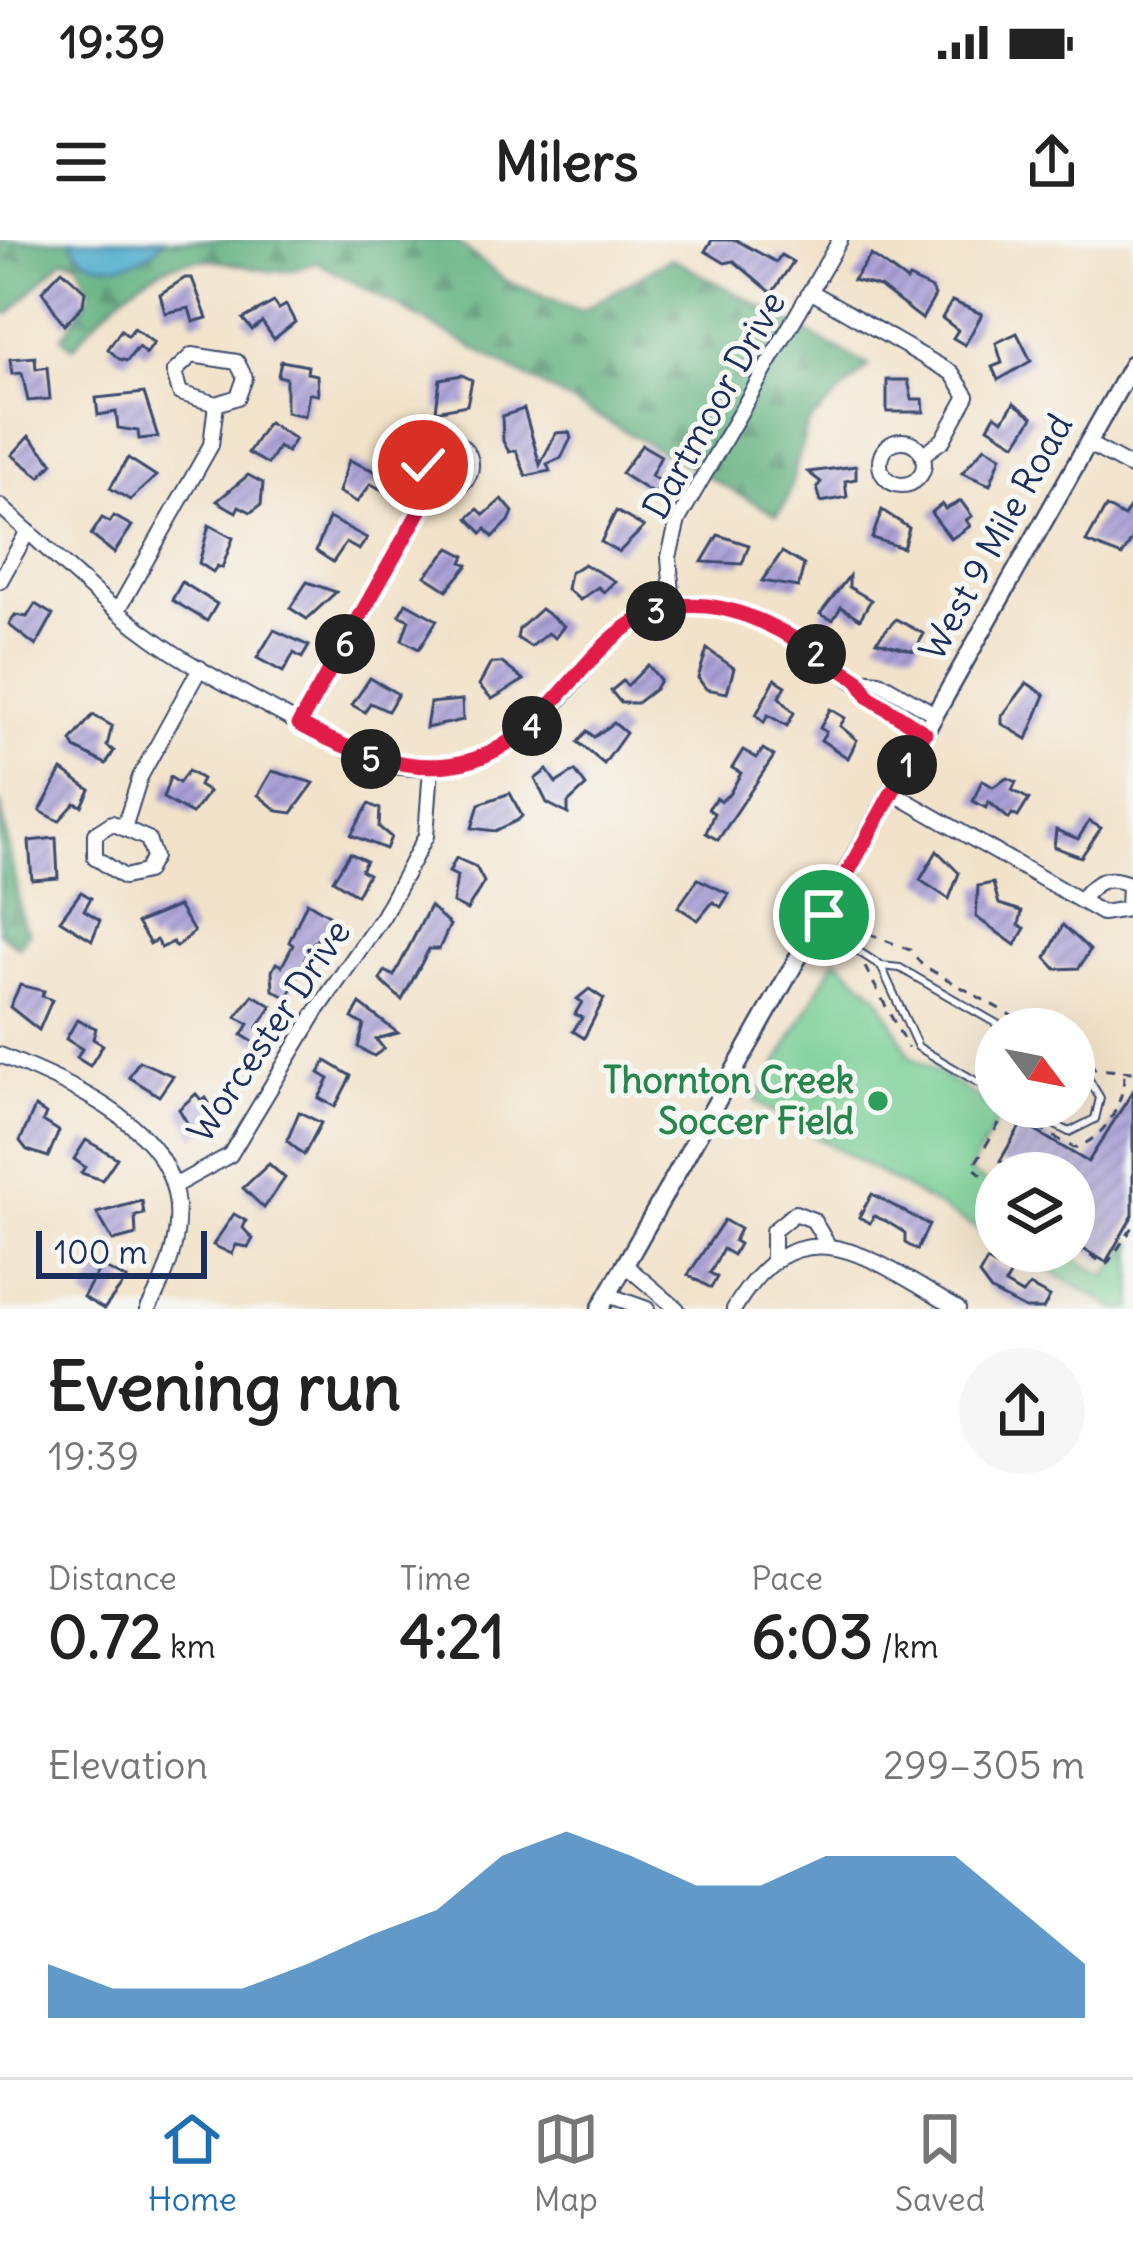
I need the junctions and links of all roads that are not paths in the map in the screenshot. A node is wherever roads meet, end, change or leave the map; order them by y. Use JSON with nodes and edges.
{"nodes":[{"id":1,"x":820,"y":240,"type":"edge"},
{"id":2,"x":837,"y":244,"type":"edge"},
{"id":3,"x":810,"y":291,"type":"junction"},
{"id":4,"x":1133,"y":363,"type":"edge"},
{"id":5,"x":216,"y":404,"type":"junction"},
{"id":6,"x":1087,"y":443,"type":"junction"},
{"id":7,"x":922,"y":454,"type":"dead end"},
{"id":8,"x":1133,"y":468,"type":"edge"},
{"id":9,"x":435,"y":484,"type":"dead end"},
{"id":10,"x":0,"y":506,"type":"edge"},
{"id":11,"x":28,"y":531,"type":"junction"},
{"id":12,"x":0,"y":580,"type":"edge"},
{"id":13,"x":673,"y":607,"type":"junction"},
{"id":14,"x":118,"y":610,"type":"junction"},
{"id":15,"x":200,"y":668,"type":"junction"},
{"id":16,"x":858,"y":680,"type":"junction"},
{"id":17,"x":935,"y":714,"type":"junction"},
{"id":18,"x":299,"y":724,"type":"junction"},
{"id":19,"x":925,"y":733,"type":"junction"},
{"id":20,"x":431,"y":768,"type":"junction"},
{"id":21,"x":893,"y":793,"type":"junction"},
{"id":22,"x":125,"y":825,"type":"junction"},
{"id":23,"x":1082,"y":898,"type":"dead end"},
{"id":24,"x":818,"y":925,"type":"junction"},
{"id":25,"x":881,"y":966,"type":"junction"},
{"id":26,"x":975,"y":1011,"type":"edge"},
{"id":27,"x":0,"y":1054,"type":"edge"},
{"id":28,"x":975,"y":1081,"type":"edge"},
{"id":29,"x":1095,"y":1090,"type":"edge"},
{"id":30,"x":1095,"y":1119,"type":"edge"},
{"id":31,"x":175,"y":1186,"type":"junction"},
{"id":32,"x":828,"y":1245,"type":"junction"},
{"id":33,"x":773,"y":1258,"type":"junction"},
{"id":34,"x":625,"y":1265,"type":"junction"},
{"id":35,"x":604,"y":1302,"type":"edge"},
{"id":36,"x":148,"y":1309,"type":"edge"},
{"id":37,"x":647,"y":1309,"type":"edge"},
{"id":38,"x":677,"y":1309,"type":"edge"},
{"id":39,"x":734,"y":1309,"type":"edge"},
{"id":40,"x":958,"y":1309,"type":"edge"}],
"edges":[{"from":1,"to":2,"type":"street"},
{"from":2,"to":3,"type":"street","name":"Dartmoor Drive"},
{"from":3,"to":7,"type":"street"},
{"from":3,"to":13,"type":"street","name":"Dartmoor Drive"},
{"from":4,"to":6,"type":"street","name":"West 9 Mile Road"},
{"from":5,"to":5,"type":"street"},
{"from":5,"to":14,"type":"street"},
{"from":6,"to":8,"type":"street"},
{"from":6,"to":17,"type":"street","name":"West 9 Mile Road"},
{"from":9,"to":18,"type":"street"},
{"from":10,"to":11,"type":"street"},
{"from":11,"to":12,"type":"street"},
{"from":11,"to":14,"type":"street"},
{"from":13,"to":16,"type":"street"},
{"from":13,"to":20,"type":"street"},
{"from":14,"to":15,"type":"street"},
{"from":15,"to":18,"type":"street"},
{"from":15,"to":22,"type":"street"},
{"from":16,"to":17,"type":"street"},
{"from":16,"to":19,"type":"street"},
{"from":17,"to":19,"type":"street","name":"West 9 Mile Road"},
{"from":18,"to":20,"type":"street"},
{"from":19,"to":21,"type":"street","name":"West 9 Mile Road"},
{"from":20,"to":31,"type":"street","name":"Worcester Drive"},
{"from":21,"to":23,"type":"street"},
{"from":21,"to":24,"type":"street","name":"West 9 Mile Road"},
{"from":22,"to":22,"type":"street"},
{"from":24,"to":25,"type":"lane"},
{"from":24,"to":34,"type":"street","name":"West 9 Mile Road"},
{"from":25,"to":26,"type":"lane"},
{"from":25,"to":28,"type":"lane"},
{"from":27,"to":31,"type":"street"},
{"from":29,"to":30,"type":"lane"},
{"from":31,"to":36,"type":"street","name":"Worcester Drive"},
{"from":32,"to":33,"type":"street"},
{"from":32,"to":33,"type":"street"},
{"from":32,"to":40,"type":"street"},
{"from":33,"to":39,"type":"street"},
{"from":34,"to":35,"type":"street","name":"West 9 Mile Road"},
{"from":34,"to":38,"type":"street"},
{"from":35,"to":37,"type":"street"}]}
